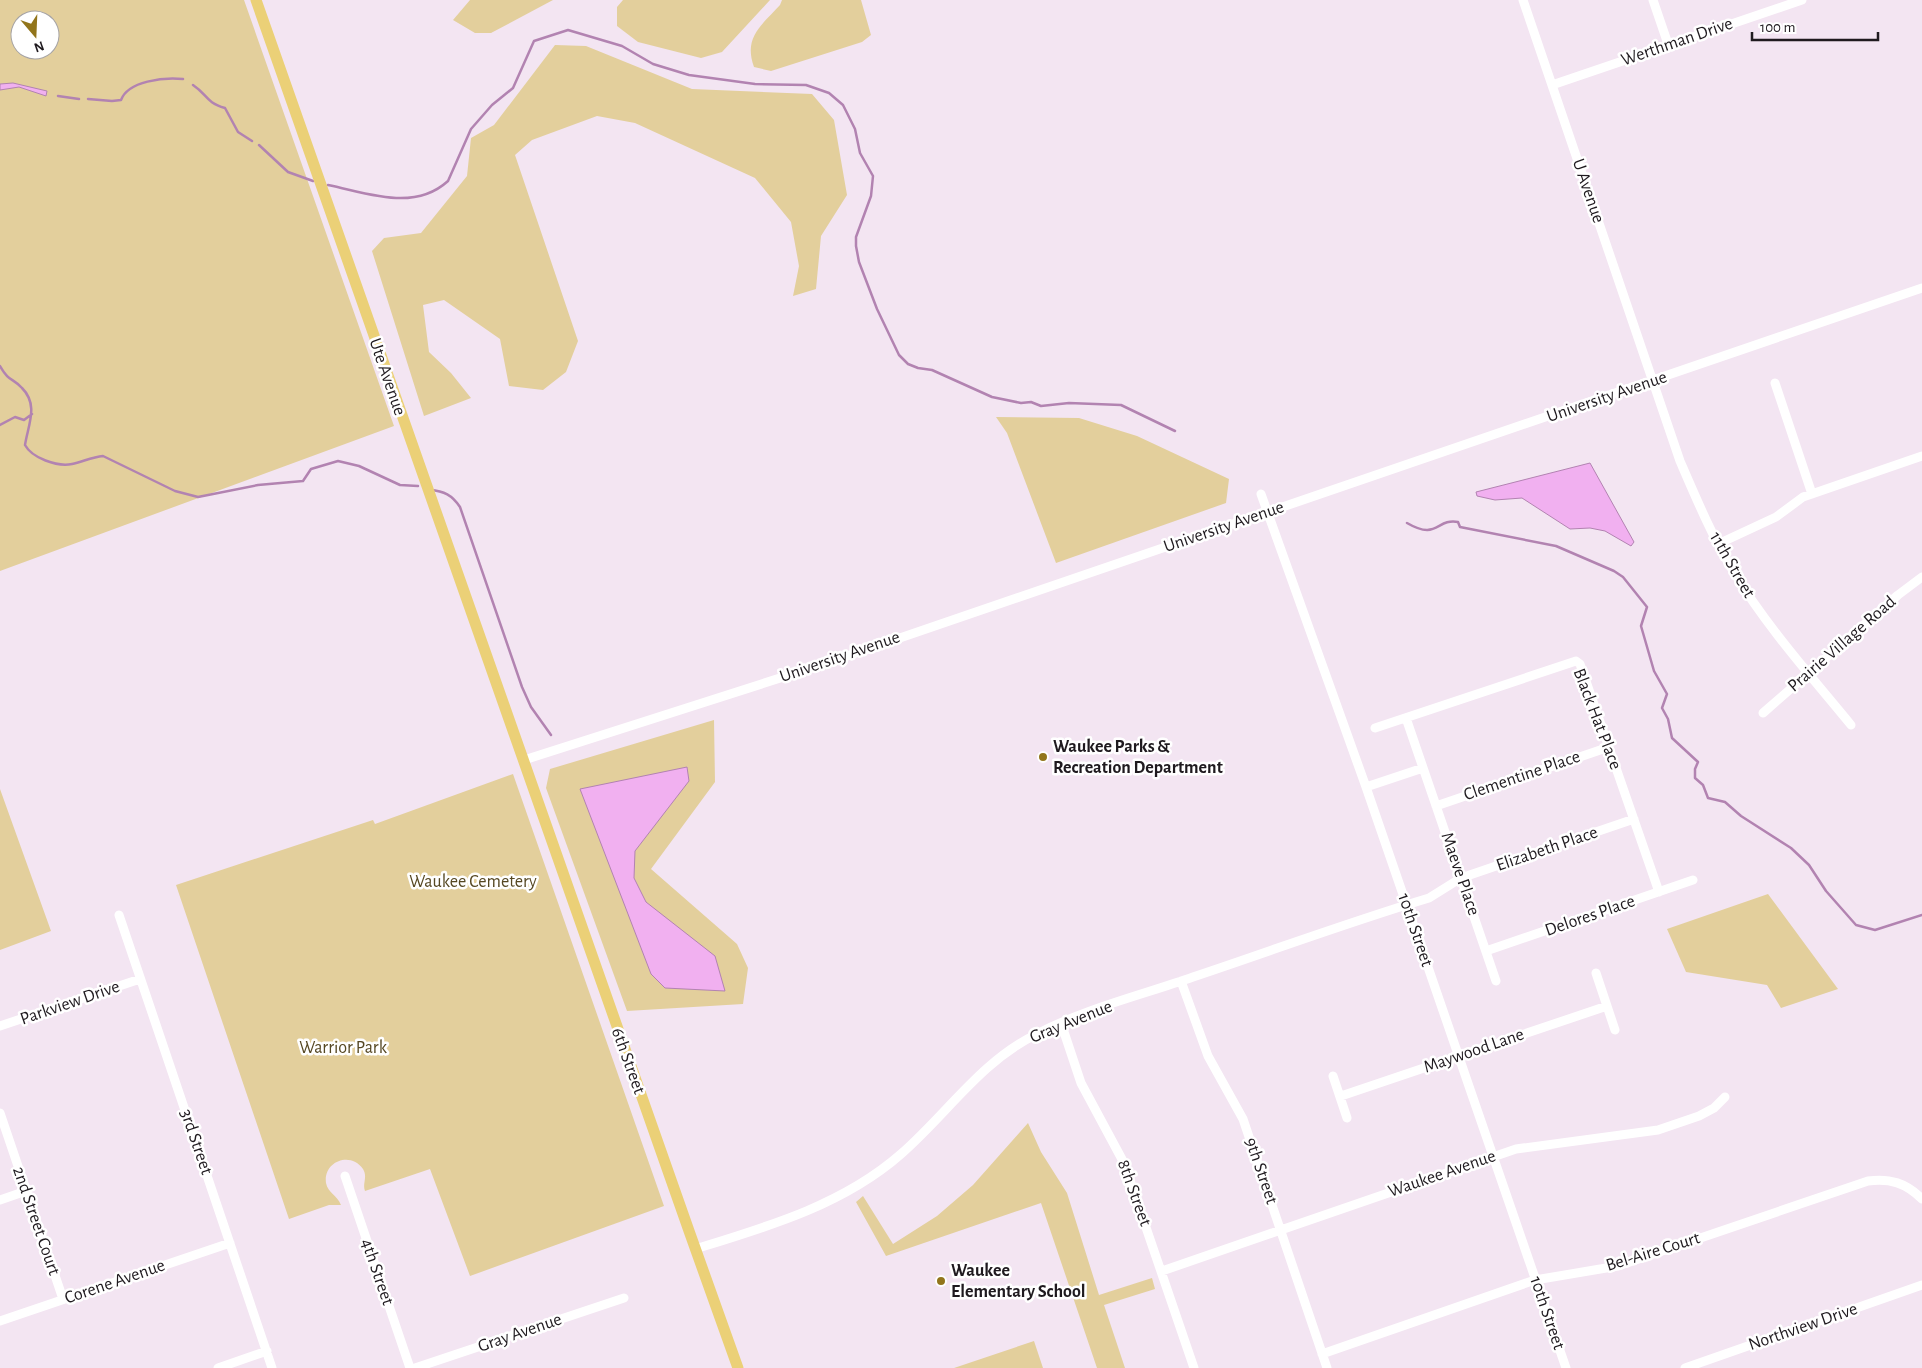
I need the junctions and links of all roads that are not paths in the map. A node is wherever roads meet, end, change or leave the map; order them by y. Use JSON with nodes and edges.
{"nodes":[{"id":1,"x":256,"y":0,"type":"edge"},
{"id":2,"x":1523,"y":0,"type":"edge"},
{"id":3,"x":1653,"y":0,"type":"edge"},
{"id":4,"x":1802,"y":0,"type":"edge"},
{"id":5,"x":1668,"y":44,"type":"junction"},
{"id":6,"x":1552,"y":85,"type":"junction"},
{"id":7,"x":1922,"y":288,"type":"edge"},
{"id":8,"x":1653,"y":382,"type":"junction"},
{"id":9,"x":1774,"y":383,"type":"dead end"},
{"id":10,"x":1922,"y":456,"type":"edge"},
{"id":11,"x":1261,"y":494,"type":"dead end"},
{"id":12,"x":1812,"y":494,"type":"junction"},
{"id":13,"x":1268,"y":512,"type":"junction"},
{"id":14,"x":1718,"y":544,"type":"junction"},
{"id":15,"x":1922,"y":577,"type":"edge"},
{"id":16,"x":1808,"y":673,"type":"junction"},
{"id":17,"x":1763,"y":712,"type":"dead end"},
{"id":18,"x":1406,"y":718,"type":"junction"},
{"id":19,"x":1852,"y":725,"type":"dead end"},
{"id":20,"x":1375,"y":728,"type":"dead end"},
{"id":21,"x":1609,"y":747,"type":"junction"},
{"id":22,"x":522,"y":757,"type":"junction"},
{"id":23,"x":1423,"y":768,"type":"junction"},
{"id":24,"x":1366,"y":787,"type":"junction"},
{"id":25,"x":1436,"y":806,"type":"junction"},
{"id":26,"x":1634,"y":819,"type":"junction"},
{"id":27,"x":1461,"y":878,"type":"junction"},
{"id":28,"x":1693,"y":880,"type":"dead end"},
{"id":29,"x":1659,"y":892,"type":"junction"},
{"id":30,"x":1406,"y":904,"type":"junction"},
{"id":31,"x":119,"y":915,"type":"dead end"},
{"id":32,"x":1486,"y":952,"type":"junction"},
{"id":33,"x":1596,"y":973,"type":"dead end"},
{"id":34,"x":140,"y":979,"type":"junction"},
{"id":35,"x":1181,"y":981,"type":"junction"},
{"id":36,"x":1496,"y":981,"type":"dead end"},
{"id":37,"x":1607,"y":1006,"type":"junction"},
{"id":38,"x":1061,"y":1023,"type":"junction"},
{"id":39,"x":0,"y":1026,"type":"edge"},
{"id":40,"x":1615,"y":1030,"type":"dead end"},
{"id":41,"x":1459,"y":1056,"type":"junction"},
{"id":42,"x":1333,"y":1076,"type":"dead end"},
{"id":43,"x":1341,"y":1096,"type":"junction"},
{"id":44,"x":1725,"y":1097,"type":"dead end"},
{"id":45,"x":0,"y":1114,"type":"edge"},
{"id":46,"x":1347,"y":1118,"type":"dead end"},
{"id":47,"x":1494,"y":1156,"type":"junction"},
{"id":48,"x":345,"y":1176,"type":"dead end"},
{"id":49,"x":26,"y":1191,"type":"junction"},
{"id":50,"x":1922,"y":1198,"type":"edge"},
{"id":51,"x":0,"y":1200,"type":"edge"},
{"id":52,"x":1281,"y":1230,"type":"junction"},
{"id":53,"x":230,"y":1242,"type":"junction"},
{"id":54,"x":695,"y":1249,"type":"junction"},
{"id":55,"x":1162,"y":1271,"type":"junction"},
{"id":56,"x":1535,"y":1280,"type":"junction"},
{"id":57,"x":1922,"y":1285,"type":"edge"},
{"id":58,"x":624,"y":1298,"type":"dead end"},
{"id":59,"x":63,"y":1300,"type":"junction"},
{"id":60,"x":0,"y":1321,"type":"edge"},
{"id":61,"x":267,"y":1351,"type":"junction"},
{"id":62,"x":1322,"y":1354,"type":"junction"},
{"id":63,"x":218,"y":1368,"type":"edge"},
{"id":64,"x":272,"y":1368,"type":"edge"},
{"id":65,"x":410,"y":1368,"type":"edge"},
{"id":66,"x":415,"y":1368,"type":"edge"},
{"id":67,"x":738,"y":1368,"type":"edge"},
{"id":68,"x":1194,"y":1368,"type":"edge"},
{"id":69,"x":1327,"y":1368,"type":"edge"},
{"id":70,"x":1566,"y":1368,"type":"edge"},
{"id":71,"x":1685,"y":1368,"type":"edge"}],
"edges":[{"from":1,"to":22,"type":"main road","name":"Ute Avenue"},
{"from":2,"to":6,"type":"street","name":"U Avenue"},
{"from":3,"to":5,"type":"street"},
{"from":4,"to":5,"type":"street","name":"Werthman Drive"},
{"from":5,"to":6,"type":"street","name":"Werthman Drive"},
{"from":6,"to":8,"type":"street","name":"U Avenue"},
{"from":7,"to":8,"type":"street","name":"University Avenue"},
{"from":8,"to":13,"type":"street","name":"University Avenue"},
{"from":8,"to":14,"type":"street","name":"11th Street"},
{"from":9,"to":12,"type":"street"},
{"from":10,"to":12,"type":"street"},
{"from":11,"to":13,"type":"street","name":"10th Street"},
{"from":12,"to":14,"type":"street"},
{"from":13,"to":22,"type":"street","name":"University Avenue"},
{"from":13,"to":24,"type":"street","name":"10th Street"},
{"from":14,"to":16,"type":"street","name":"11th Street"},
{"from":15,"to":16,"type":"street","name":"Prairie Village Road"},
{"from":16,"to":17,"type":"street","name":"Prairie Village Road"},
{"from":16,"to":19,"type":"street","name":"11th Street"},
{"from":18,"to":20,"type":"street","name":"Black Hat Place"},
{"from":18,"to":21,"type":"street","name":"Black Hat Place"},
{"from":18,"to":23,"type":"street","name":"Maeve Place"},
{"from":21,"to":25,"type":"street","name":"Clementine Place"},
{"from":21,"to":26,"type":"street","name":"Black Hat Place"},
{"from":22,"to":54,"type":"main road","name":"6th Street"},
{"from":23,"to":24,"type":"street"},
{"from":23,"to":25,"type":"street","name":"Maeve Place"},
{"from":24,"to":30,"type":"street","name":"10th Street"},
{"from":25,"to":27,"type":"street","name":"Maeve Place"},
{"from":26,"to":27,"type":"street","name":"Elizabeth Place"},
{"from":26,"to":29,"type":"street","name":"Black Hat Place"},
{"from":27,"to":30,"type":"street","name":"Elizabeth Place"},
{"from":27,"to":32,"type":"street","name":"Maeve Place"},
{"from":28,"to":29,"type":"street","name":"Delores Place"},
{"from":29,"to":32,"type":"street","name":"Delores Place"},
{"from":30,"to":35,"type":"street","name":"Gray Avenue"},
{"from":30,"to":41,"type":"street","name":"10th Street"},
{"from":31,"to":34,"type":"street","name":"3rd Street"},
{"from":32,"to":36,"type":"street","name":"Maeve Place"},
{"from":33,"to":37,"type":"street"},
{"from":34,"to":39,"type":"street","name":"Parkview Drive"},
{"from":34,"to":53,"type":"street","name":"3rd Street"},
{"from":35,"to":38,"type":"street","name":"Gray Avenue"},
{"from":35,"to":52,"type":"street","name":"9th Street"},
{"from":37,"to":40,"type":"street"},
{"from":37,"to":41,"type":"street","name":"Maywood Lane"},
{"from":38,"to":54,"type":"street","name":"Gray Avenue"},
{"from":38,"to":55,"type":"street","name":"8th Street"},
{"from":41,"to":43,"type":"street","name":"Maywood Lane"},
{"from":41,"to":47,"type":"street","name":"10th Street"},
{"from":42,"to":43,"type":"street"},
{"from":43,"to":46,"type":"street"},
{"from":44,"to":47,"type":"street","name":"Waukee Avenue"},
{"from":45,"to":49,"type":"street","name":"2nd Street Court"},
{"from":47,"to":52,"type":"street","name":"Waukee Avenue"},
{"from":47,"to":56,"type":"street","name":"10th Street"},
{"from":48,"to":65,"type":"street","name":"4th Street"},
{"from":49,"to":51,"type":"street"},
{"from":49,"to":59,"type":"street","name":"2nd Street Court"},
{"from":50,"to":56,"type":"street","name":"Bel-Aire Court"},
{"from":52,"to":55,"type":"street","name":"Waukee Avenue"},
{"from":52,"to":62,"type":"street","name":"9th Street"},
{"from":53,"to":59,"type":"street","name":"Corene Avenue"},
{"from":53,"to":61,"type":"street","name":"3rd Street"},
{"from":54,"to":67,"type":"main road","name":"6th Street"},
{"from":55,"to":68,"type":"street","name":"8th Street"},
{"from":56,"to":62,"type":"street","name":"Bel-Aire Court"},
{"from":56,"to":70,"type":"street","name":"10th Street"},
{"from":57,"to":71,"type":"street","name":"Northview Drive"},
{"from":58,"to":66,"type":"street","name":"Gray Avenue"},
{"from":59,"to":60,"type":"street","name":"Corene Avenue"},
{"from":61,"to":63,"type":"street"},
{"from":61,"to":64,"type":"street","name":"3rd Street"},
{"from":62,"to":69,"type":"street","name":"9th Street"}]}
